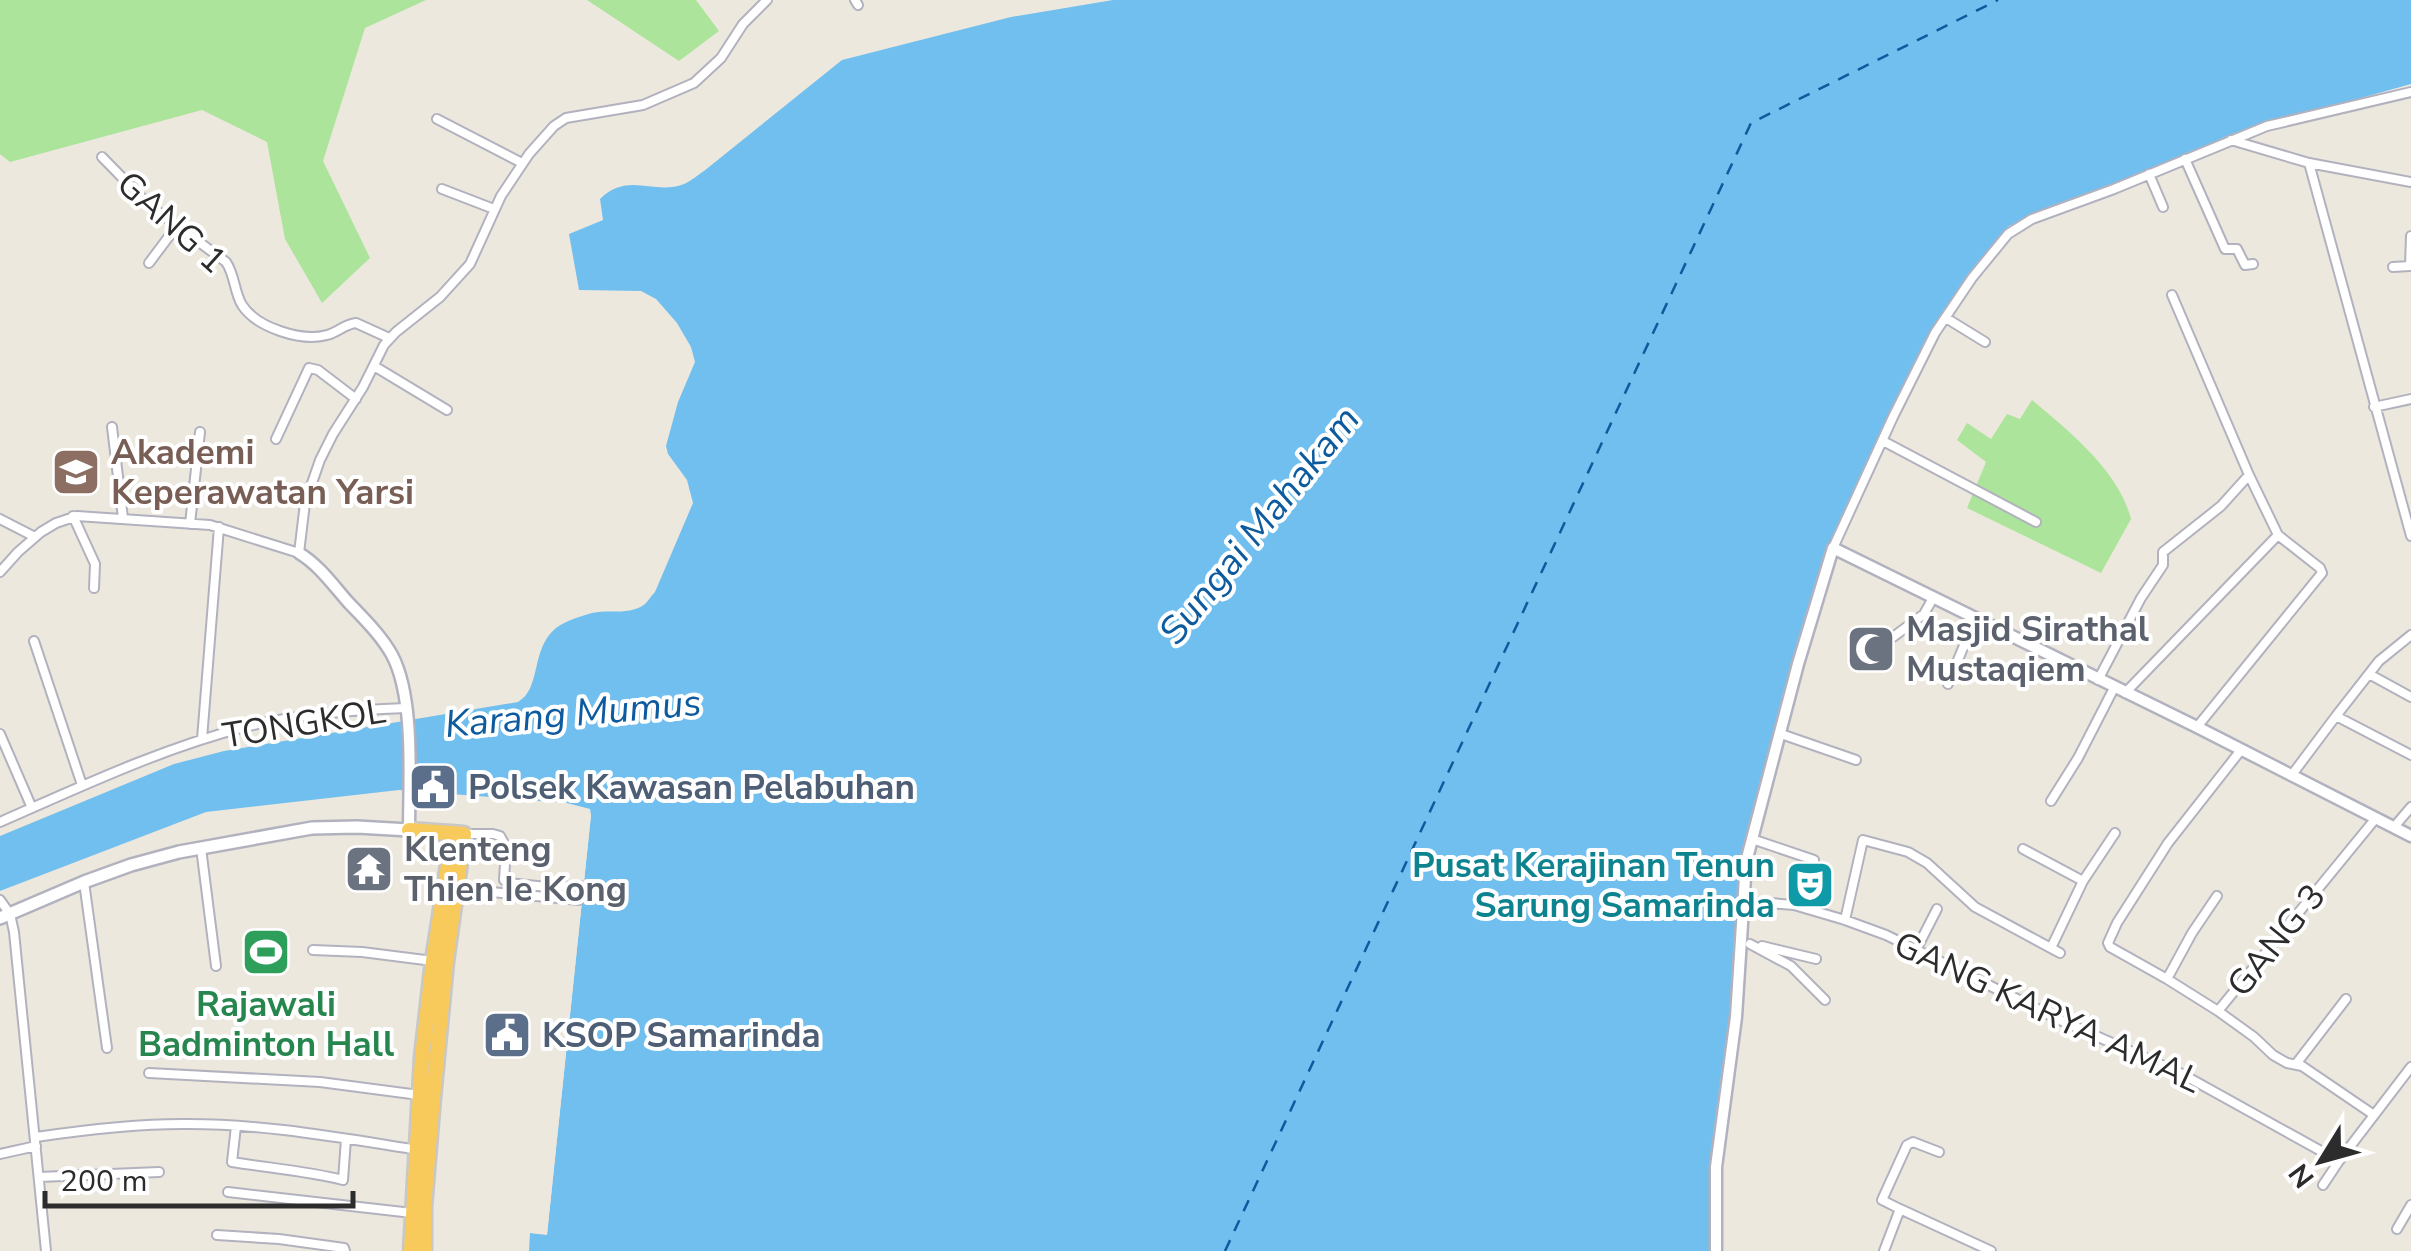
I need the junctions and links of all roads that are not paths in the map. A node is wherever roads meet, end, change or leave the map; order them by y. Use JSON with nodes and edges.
{"nodes":[{"id":1,"x":768,"y":0,"type":"edge"},
{"id":2,"x":2411,"y":92,"type":"edge"},
{"id":3,"x":438,"y":118,"type":"dead end"},
{"id":4,"x":2231,"y":140,"type":"junction"},
{"id":5,"x":102,"y":158,"type":"dead end"},
{"id":6,"x":2186,"y":159,"type":"junction"},
{"id":7,"x":2309,"y":162,"type":"junction"},
{"id":8,"x":522,"y":163,"type":"junction"},
{"id":9,"x":2148,"y":174,"type":"junction"},
{"id":10,"x":2411,"y":182,"type":"edge"},
{"id":11,"x":442,"y":189,"type":"dead end"},
{"id":12,"x":2163,"y":208,"type":"dead end"},
{"id":13,"x":494,"y":209,"type":"junction"},
{"id":14,"x":176,"y":226,"type":"junction"},
{"id":15,"x":2411,"y":236,"type":"edge"},
{"id":16,"x":150,"y":264,"type":"dead end"},
{"id":17,"x":2252,"y":264,"type":"dead end"},
{"id":18,"x":2411,"y":266,"type":"edge"},
{"id":19,"x":2393,"y":267,"type":"dead end"},
{"id":20,"x":2172,"y":294,"type":"dead end"},
{"id":21,"x":1946,"y":318,"type":"junction"},
{"id":22,"x":389,"y":338,"type":"junction"},
{"id":23,"x":1986,"y":342,"type":"dead end"},
{"id":24,"x":374,"y":366,"type":"junction"},
{"id":25,"x":356,"y":399,"type":"junction"},
{"id":26,"x":2411,"y":399,"type":"edge"},
{"id":27,"x":2374,"y":407,"type":"junction"},
{"id":28,"x":447,"y":410,"type":"dead end"},
{"id":29,"x":112,"y":427,"type":"dead end"},
{"id":30,"x":200,"y":432,"type":"dead end"},
{"id":31,"x":276,"y":438,"type":"dead end"},
{"id":32,"x":1883,"y":440,"type":"junction"},
{"id":33,"x":2248,"y":475,"type":"junction"},
{"id":34,"x":2411,"y":486,"type":"edge"},
{"id":35,"x":2398,"y":492,"type":"junction"},
{"id":36,"x":72,"y":516,"type":"junction"},
{"id":37,"x":123,"y":518,"type":"junction"},
{"id":38,"x":0,"y":519,"type":"edge"},
{"id":39,"x":2036,"y":522,"type":"dead end"},
{"id":40,"x":190,"y":524,"type":"junction"},
{"id":41,"x":220,"y":527,"type":"junction"},
{"id":42,"x":2278,"y":536,"type":"junction"},
{"id":43,"x":2411,"y":536,"type":"edge"},
{"id":44,"x":35,"y":537,"type":"junction"},
{"id":45,"x":1834,"y":548,"type":"junction"},
{"id":46,"x":299,"y":553,"type":"junction"},
{"id":47,"x":0,"y":572,"type":"edge"},
{"id":48,"x":94,"y":588,"type":"dead end"},
{"id":49,"x":1930,"y":603,"type":"junction"},
{"id":50,"x":1983,"y":629,"type":"junction"},
{"id":51,"x":2411,"y":634,"type":"edge"},
{"id":52,"x":1893,"y":637,"type":"dead end"},
{"id":53,"x":34,"y":641,"type":"dead end"},
{"id":54,"x":2369,"y":674,"type":"junction"},
{"id":55,"x":2098,"y":680,"type":"junction"},
{"id":56,"x":1948,"y":684,"type":"dead end"},
{"id":57,"x":2120,"y":691,"type":"junction"},
{"id":58,"x":2411,"y":697,"type":"edge"},
{"id":59,"x":406,"y":714,"type":"junction"},
{"id":60,"x":2336,"y":716,"type":"junction"},
{"id":61,"x":2197,"y":728,"type":"junction"},
{"id":62,"x":0,"y":734,"type":"edge"},
{"id":63,"x":1781,"y":734,"type":"junction"},
{"id":64,"x":202,"y":739,"type":"junction"},
{"id":65,"x":2242,"y":750,"type":"junction"},
{"id":66,"x":2411,"y":755,"type":"edge"},
{"id":67,"x":1856,"y":760,"type":"dead end"},
{"id":68,"x":2291,"y":776,"type":"junction"},
{"id":69,"x":82,"y":785,"type":"junction"},
{"id":70,"x":2051,"y":800,"type":"dead end"},
{"id":71,"x":2411,"y":807,"type":"edge"},
{"id":72,"x":32,"y":808,"type":"junction"},
{"id":73,"x":0,"y":810,"type":"edge"},
{"id":74,"x":2376,"y":818,"type":"junction"},
{"id":75,"x":2,"y":821,"type":"edge"},
{"id":76,"x":2394,"y":827,"type":"junction"},
{"id":77,"x":409,"y":830,"type":"junction"},
{"id":78,"x":2115,"y":832,"type":"dead end"},
{"id":79,"x":459,"y":834,"type":"junction"},
{"id":80,"x":2411,"y":836,"type":"edge"},
{"id":81,"x":1752,"y":839,"type":"junction"},
{"id":82,"x":201,"y":848,"type":"junction"},
{"id":83,"x":2023,"y":848,"type":"dead end"},
{"id":84,"x":1814,"y":860,"type":"dead end"},
{"id":85,"x":2083,"y":881,"type":"junction"},
{"id":86,"x":84,"y":882,"type":"junction"},
{"id":87,"x":581,"y":886,"type":"dead end"},
{"id":88,"x":458,"y":889,"type":"junction"},
{"id":89,"x":2218,"y":896,"type":"dead end"},
{"id":90,"x":0,"y":900,"type":"edge"},
{"id":91,"x":579,"y":900,"type":"dead end"},
{"id":92,"x":1744,"y":901,"type":"junction"},
{"id":93,"x":1937,"y":909,"type":"dead end"},
{"id":94,"x":5,"y":916,"type":"edge"},
{"id":95,"x":1845,"y":920,"type":"junction"},
{"id":96,"x":1745,"y":943,"type":"junction"},
{"id":97,"x":2051,"y":948,"type":"junction"},
{"id":98,"x":314,"y":950,"type":"dead end"},
{"id":99,"x":1916,"y":950,"type":"junction"},
{"id":100,"x":2060,"y":952,"type":"dead end"},
{"id":101,"x":1816,"y":958,"type":"dead end"},
{"id":102,"x":433,"y":961,"type":"junction"},
{"id":103,"x":216,"y":966,"type":"dead end"},
{"id":104,"x":2167,"y":978,"type":"junction"},
{"id":105,"x":2346,"y":999,"type":"dead end"},
{"id":106,"x":1826,"y":1000,"type":"dead end"},
{"id":107,"x":2218,"y":1011,"type":"junction"},
{"id":108,"x":107,"y":1048,"type":"dead end"},
{"id":109,"x":2296,"y":1064,"type":"junction"},
{"id":110,"x":2411,"y":1067,"type":"edge"},
{"id":111,"x":150,"y":1073,"type":"dead end"},
{"id":112,"x":426,"y":1097,"type":"junction"},
{"id":113,"x":2374,"y":1115,"type":"junction"},
{"id":114,"x":236,"y":1126,"type":"junction"},
{"id":115,"x":346,"y":1139,"type":"junction"},
{"id":116,"x":36,"y":1142,"type":"junction"},
{"id":117,"x":422,"y":1150,"type":"junction"},
{"id":118,"x":1940,"y":1152,"type":"dead end"},
{"id":119,"x":0,"y":1154,"type":"edge"},
{"id":120,"x":2339,"y":1161,"type":"junction"},
{"id":121,"x":159,"y":1172,"type":"dead end"},
{"id":122,"x":39,"y":1177,"type":"junction"},
{"id":123,"x":2324,"y":1185,"type":"dead end"},
{"id":124,"x":228,"y":1192,"type":"dead end"},
{"id":125,"x":2411,"y":1206,"type":"edge"},
{"id":126,"x":1900,"y":1209,"type":"junction"},
{"id":127,"x":412,"y":1213,"type":"junction"},
{"id":128,"x":2396,"y":1229,"type":"dead end"},
{"id":129,"x":217,"y":1235,"type":"dead end"},
{"id":130,"x":1972,"y":1247,"type":"edge"},
{"id":131,"x":46,"y":1251,"type":"edge"},
{"id":132,"x":345,"y":1251,"type":"edge"},
{"id":133,"x":411,"y":1251,"type":"edge"},
{"id":134,"x":424,"y":1251,"type":"edge"},
{"id":135,"x":1716,"y":1251,"type":"edge"},
{"id":136,"x":1884,"y":1251,"type":"edge"},
{"id":137,"x":1991,"y":1251,"type":"edge"}],
"edges":[{"from":1,"to":8,"type":"street"},
{"from":2,"to":4,"type":"street"},
{"from":3,"to":8,"type":"street"},
{"from":4,"to":6,"type":"street"},
{"from":4,"to":7,"type":"street"},
{"from":5,"to":14,"type":"street","name":"GANG 1"},
{"from":6,"to":9,"type":"street"},
{"from":6,"to":17,"type":"street"},
{"from":7,"to":10,"type":"street"},
{"from":7,"to":27,"type":"street"},
{"from":8,"to":13,"type":"street"},
{"from":9,"to":12,"type":"street"},
{"from":9,"to":21,"type":"street"},
{"from":11,"to":13,"type":"street"},
{"from":13,"to":22,"type":"street"},
{"from":14,"to":16,"type":"street"},
{"from":14,"to":22,"type":"street","name":"GANG 1"},
{"from":15,"to":18,"type":"street"},
{"from":18,"to":19,"type":"street"},
{"from":20,"to":33,"type":"street"},
{"from":21,"to":23,"type":"street"},
{"from":21,"to":32,"type":"street"},
{"from":22,"to":24,"type":"street"},
{"from":24,"to":25,"type":"street"},
{"from":24,"to":28,"type":"street"},
{"from":25,"to":31,"type":"street"},
{"from":25,"to":46,"type":"street"},
{"from":26,"to":27,"type":"street"},
{"from":27,"to":35,"type":"street"},
{"from":29,"to":37,"type":"street"},
{"from":30,"to":40,"type":"street"},
{"from":32,"to":39,"type":"street"},
{"from":32,"to":45,"type":"street"},
{"from":33,"to":42,"type":"street"},
{"from":33,"to":55,"type":"street"},
{"from":34,"to":35,"type":"street"},
{"from":35,"to":43,"type":"street"},
{"from":36,"to":37,"type":"street"},
{"from":36,"to":44,"type":"street"},
{"from":36,"to":48,"type":"street"},
{"from":37,"to":40,"type":"street"},
{"from":38,"to":44,"type":"street"},
{"from":40,"to":41,"type":"street"},
{"from":41,"to":46,"type":"street"},
{"from":41,"to":64,"type":"street"},
{"from":42,"to":57,"type":"street"},
{"from":42,"to":61,"type":"street"},
{"from":44,"to":47,"type":"street"},
{"from":45,"to":49,"type":"street"},
{"from":45,"to":63,"type":"street"},
{"from":46,"to":59,"type":"street"},
{"from":49,"to":50,"type":"street"},
{"from":49,"to":52,"type":"street"},
{"from":50,"to":55,"type":"street"},
{"from":50,"to":56,"type":"street"},
{"from":51,"to":54,"type":"street"},
{"from":53,"to":69,"type":"street"},
{"from":54,"to":58,"type":"street"},
{"from":54,"to":60,"type":"street"},
{"from":55,"to":57,"type":"street"},
{"from":57,"to":61,"type":"street"},
{"from":57,"to":70,"type":"street"},
{"from":59,"to":64,"type":"street","name":"TONGKOL"},
{"from":59,"to":77,"type":"street"},
{"from":60,"to":66,"type":"street"},
{"from":60,"to":68,"type":"street"},
{"from":61,"to":65,"type":"street"},
{"from":62,"to":72,"type":"street"},
{"from":63,"to":67,"type":"street"},
{"from":63,"to":81,"type":"street"},
{"from":64,"to":69,"type":"street","name":"TONGKOL"},
{"from":65,"to":68,"type":"street"},
{"from":65,"to":104,"type":"street","name":"GANG 3"},
{"from":68,"to":74,"type":"street"},
{"from":69,"to":72,"type":"street","name":"TONGKOL"},
{"from":71,"to":76,"type":"street"},
{"from":72,"to":75,"type":"street","name":"TONGKOL"},
{"from":73,"to":75,"type":"street"},
{"from":74,"to":76,"type":"street"},
{"from":74,"to":107,"type":"street","name":"GANG 3"},
{"from":76,"to":80,"type":"street"},
{"from":77,"to":79,"type":"highway"},
{"from":77,"to":82,"type":"main road"},
{"from":78,"to":85,"type":"street"},
{"from":79,"to":87,"type":"street"},
{"from":79,"to":88,"type":"highway"},
{"from":79,"to":102,"type":"highway"},
{"from":81,"to":84,"type":"street"},
{"from":81,"to":92,"type":"street"},
{"from":82,"to":86,"type":"main road"},
{"from":82,"to":103,"type":"street"},
{"from":83,"to":85,"type":"street"},
{"from":85,"to":97,"type":"street"},
{"from":86,"to":94,"type":"main road"},
{"from":86,"to":108,"type":"street"},
{"from":88,"to":91,"type":"street"},
{"from":88,"to":112,"type":"highway"},
{"from":89,"to":104,"type":"street"},
{"from":90,"to":94,"type":"street"},
{"from":92,"to":95,"type":"street","name":"GANG KARYA AMAL"},
{"from":92,"to":96,"type":"street"},
{"from":93,"to":99,"type":"street"},
{"from":94,"to":116,"type":"street"},
{"from":95,"to":97,"type":"street"},
{"from":95,"to":99,"type":"street","name":"GANG KARYA AMAL"},
{"from":96,"to":101,"type":"street"},
{"from":96,"to":106,"type":"street"},
{"from":96,"to":135,"type":"street"},
{"from":97,"to":100,"type":"street"},
{"from":98,"to":102,"type":"street"},
{"from":99,"to":120,"type":"street","name":"GANG KARYA AMAL"},
{"from":102,"to":112,"type":"highway"},
{"from":104,"to":107,"type":"street","name":"GANG 3"},
{"from":105,"to":109,"type":"street"},
{"from":107,"to":109,"type":"street"},
{"from":109,"to":113,"type":"street"},
{"from":110,"to":113,"type":"street"},
{"from":111,"to":112,"type":"street"},
{"from":112,"to":117,"type":"highway"},
{"from":113,"to":120,"type":"street"},
{"from":114,"to":115,"type":"street"},
{"from":114,"to":115,"type":"street"},
{"from":114,"to":116,"type":"street"},
{"from":115,"to":117,"type":"street"},
{"from":116,"to":119,"type":"street"},
{"from":116,"to":122,"type":"street"},
{"from":117,"to":127,"type":"highway"},
{"from":117,"to":134,"type":"highway"},
{"from":118,"to":126,"type":"street"},
{"from":120,"to":123,"type":"street"},
{"from":121,"to":122,"type":"street"},
{"from":122,"to":131,"type":"street"},
{"from":124,"to":127,"type":"street"},
{"from":125,"to":128,"type":"street"},
{"from":126,"to":130,"type":"street"},
{"from":126,"to":136,"type":"street"},
{"from":127,"to":133,"type":"highway"},
{"from":129,"to":132,"type":"street"},
{"from":130,"to":137,"type":"street"}]}
